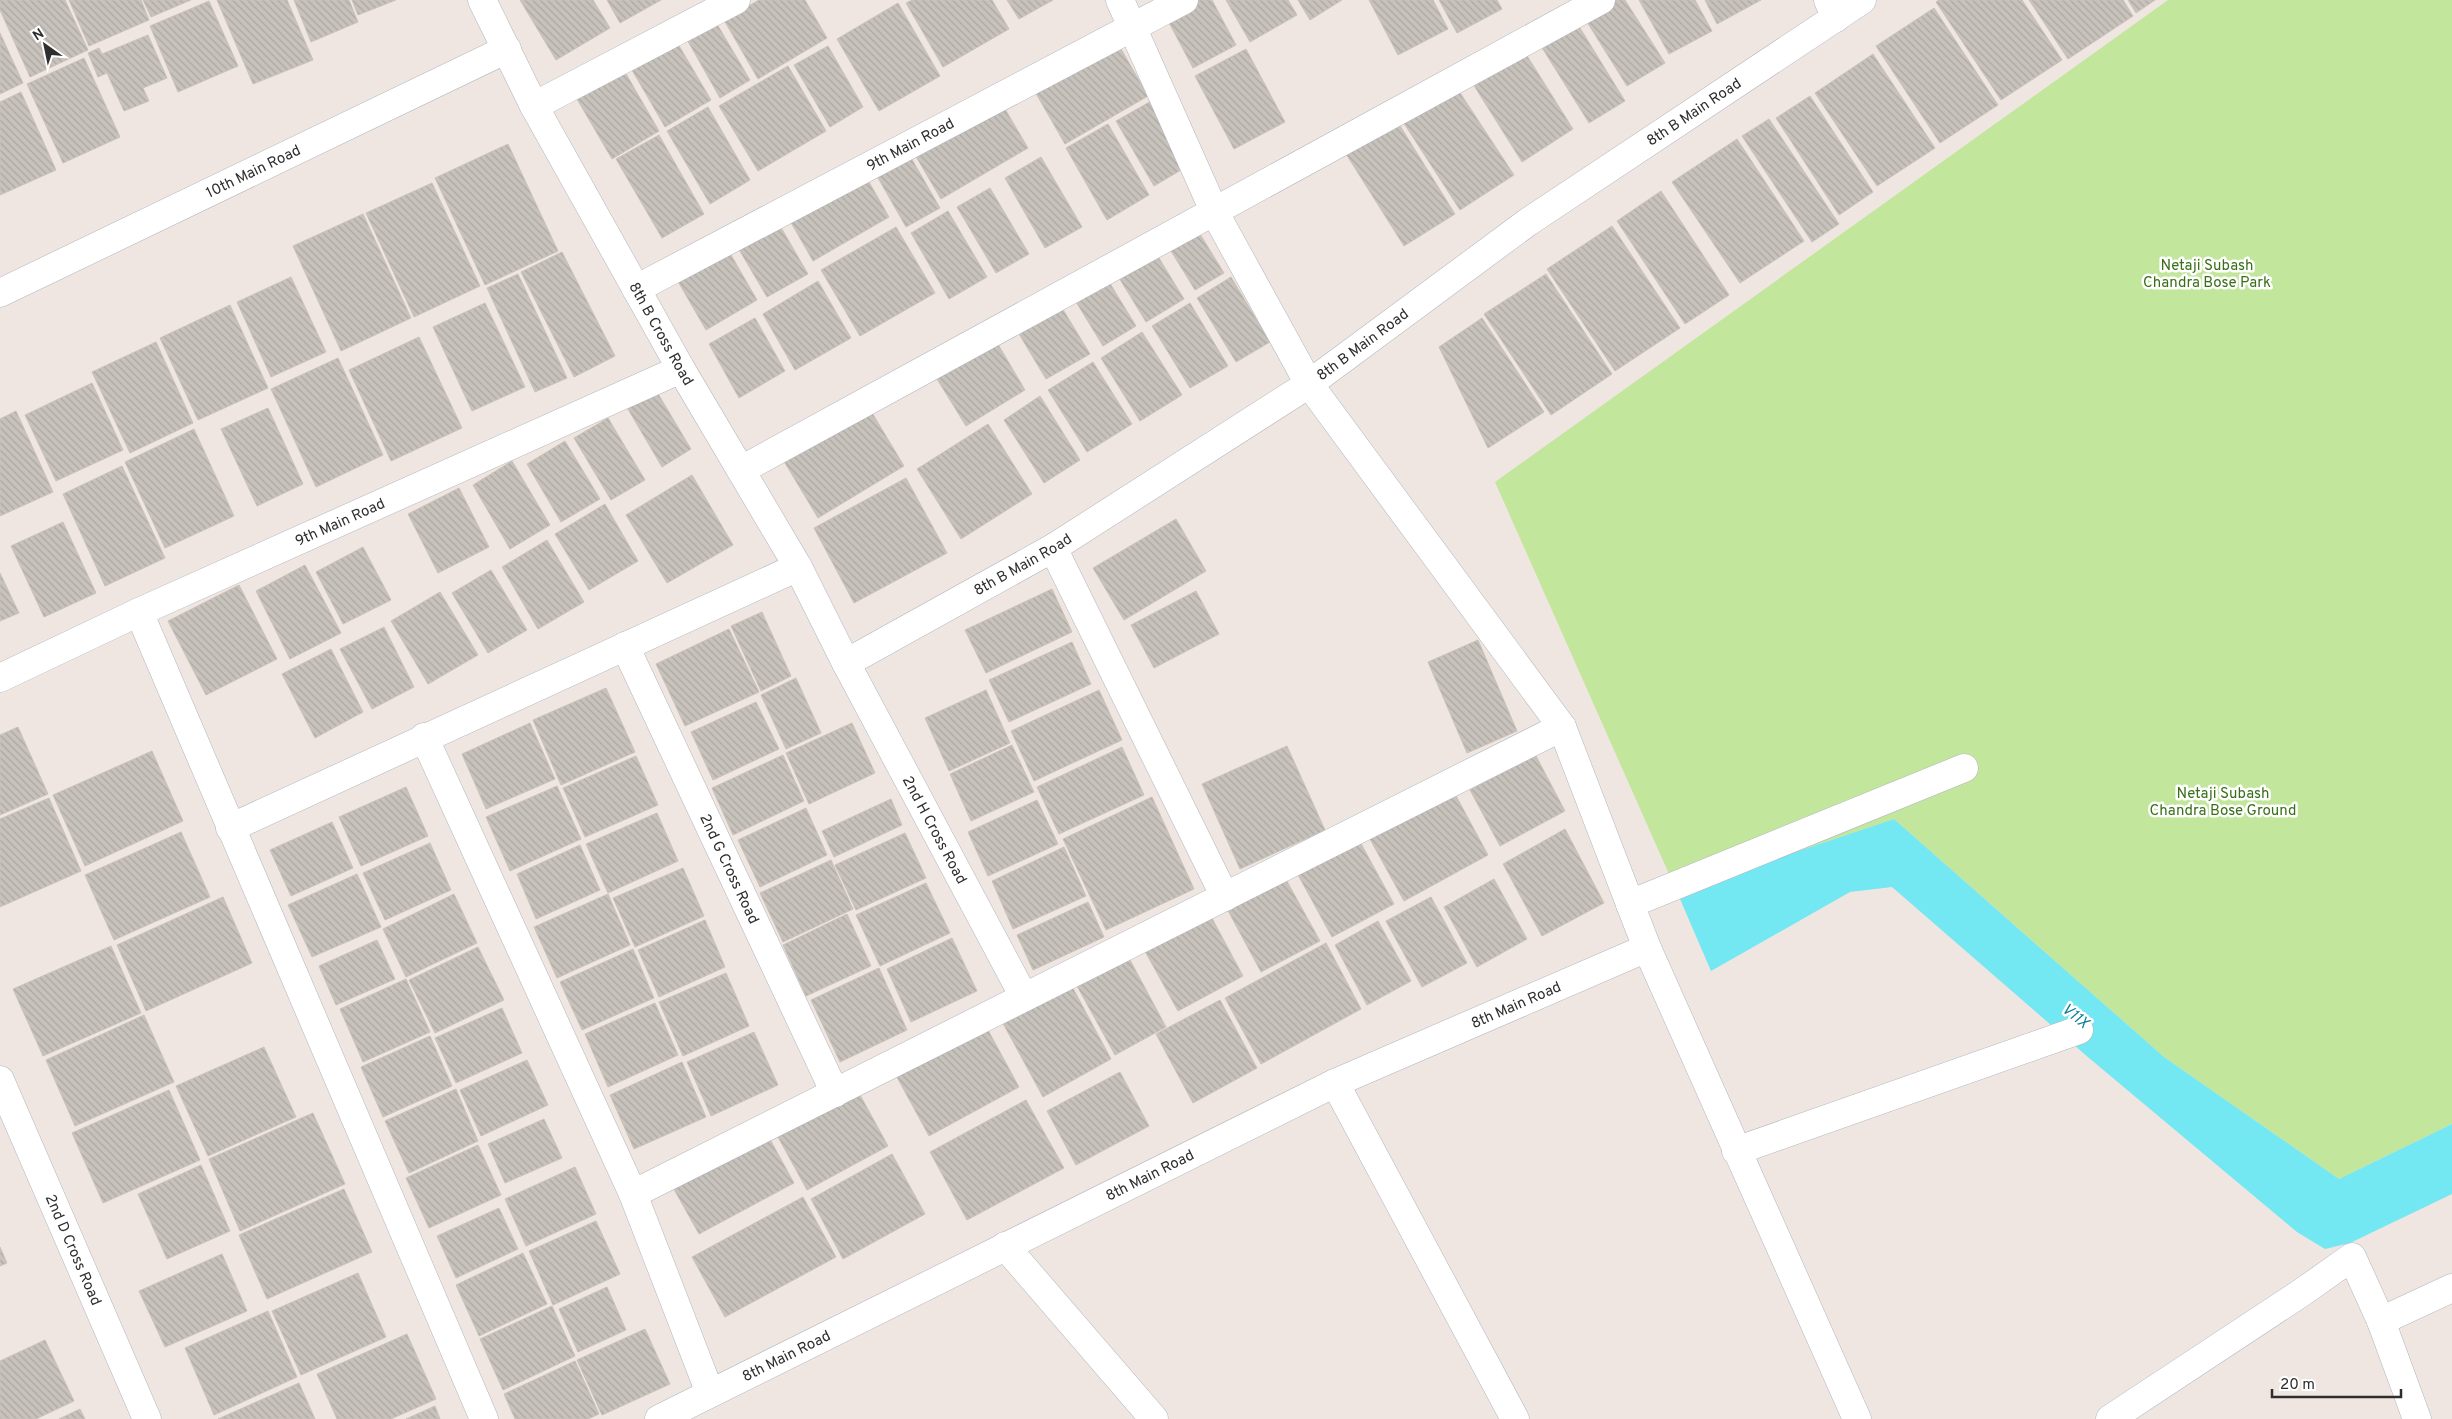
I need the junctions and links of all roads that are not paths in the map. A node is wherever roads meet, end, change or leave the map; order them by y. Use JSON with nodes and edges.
{"nodes":[{"id":1,"x":482,"y":0,"type":"edge"},
{"id":2,"x":736,"y":0,"type":"edge"},
{"id":3,"x":1120,"y":0,"type":"edge"},
{"id":4,"x":1184,"y":0,"type":"edge"},
{"id":5,"x":1600,"y":0,"type":"edge"},
{"id":6,"x":1862,"y":0,"type":"edge"},
{"id":7,"x":1832,"y":9,"type":"edge"},
{"id":8,"x":1131,"y":28,"type":"junction"},
{"id":9,"x":507,"y":50,"type":"junction"},
{"id":10,"x":534,"y":106,"type":"junction"},
{"id":11,"x":1215,"y":213,"type":"junction"},
{"id":12,"x":636,"y":289,"type":"junction"},
{"id":13,"x":0,"y":293,"type":"edge"},
{"id":14,"x":681,"y":369,"type":"junction"},
{"id":15,"x":1309,"y":384,"type":"junction"},
{"id":16,"x":741,"y":470,"type":"junction"},
{"id":17,"x":1053,"y":548,"type":"junction"},
{"id":18,"x":798,"y":567,"type":"junction"},
{"id":19,"x":139,"y":612,"type":"junction"},
{"id":20,"x":626,"y":646,"type":"junction"},
{"id":21,"x":846,"y":663,"type":"junction"},
{"id":22,"x":0,"y":678,"type":"edge"},
{"id":23,"x":1562,"y":727,"type":"junction"},
{"id":24,"x":424,"y":737,"type":"junction"},
{"id":25,"x":1964,"y":768,"type":"dead end"},
{"id":26,"x":230,"y":828,"type":"junction"},
{"id":27,"x":1225,"y":897,"type":"junction"},
{"id":28,"x":1630,"y":904,"type":"junction"},
{"id":29,"x":1647,"y":948,"type":"junction"},
{"id":30,"x":1024,"y":997,"type":"junction"},
{"id":31,"x":2079,"y":1030,"type":"dead end"},
{"id":32,"x":0,"y":1080,"type":"edge"},
{"id":33,"x":1335,"y":1083,"type":"junction"},
{"id":34,"x":835,"y":1092,"type":"junction"},
{"id":35,"x":1736,"y":1151,"type":"junction"},
{"id":36,"x":633,"y":1194,"type":"junction"},
{"id":37,"x":1006,"y":1246,"type":"junction"},
{"id":38,"x":2452,"y":1288,"type":"edge"},
{"id":39,"x":2381,"y":1322,"type":"junction"},
{"id":40,"x":710,"y":1393,"type":"junction"},
{"id":41,"x":147,"y":1419,"type":"edge"},
{"id":42,"x":484,"y":1419,"type":"edge"},
{"id":43,"x":660,"y":1419,"type":"edge"},
{"id":44,"x":1154,"y":1419,"type":"edge"},
{"id":45,"x":1515,"y":1419,"type":"edge"},
{"id":46,"x":1856,"y":1419,"type":"edge"},
{"id":47,"x":2110,"y":1419,"type":"edge"},
{"id":48,"x":2417,"y":1419,"type":"edge"}],
"edges":[{"from":1,"to":9,"type":"street","name":"8th B Cross Road"},
{"from":2,"to":10,"type":"street"},
{"from":3,"to":8,"type":"street"},
{"from":4,"to":8,"type":"street","name":"9th Main Road"},
{"from":5,"to":11,"type":"street"},
{"from":6,"to":7,"type":"street","name":"8th B Main Road"},
{"from":7,"to":15,"type":"street","name":"8th B Main Road"},
{"from":8,"to":11,"type":"street"},
{"from":8,"to":12,"type":"street","name":"9th Main Road"},
{"from":9,"to":10,"type":"street","name":"8th B Cross Road"},
{"from":9,"to":13,"type":"street","name":"10th Main Road"},
{"from":10,"to":12,"type":"street","name":"8th B Cross Road"},
{"from":11,"to":15,"type":"street"},
{"from":11,"to":16,"type":"street"},
{"from":12,"to":14,"type":"street","name":"8th B Cross Road"},
{"from":14,"to":16,"type":"street","name":"8th B Cross Road"},
{"from":14,"to":19,"type":"street","name":"9th Main Road"},
{"from":15,"to":17,"type":"street","name":"8th B Main Road"},
{"from":15,"to":23,"type":"street"},
{"from":16,"to":18,"type":"street","name":"8th B Cross Road"},
{"from":17,"to":21,"type":"street","name":"8th B Main Road"},
{"from":17,"to":27,"type":"street"},
{"from":18,"to":20,"type":"street"},
{"from":18,"to":21,"type":"street","name":"8th B Cross Road"},
{"from":19,"to":22,"type":"street","name":"9th Main Road"},
{"from":19,"to":26,"type":"street"},
{"from":20,"to":24,"type":"street"},
{"from":20,"to":34,"type":"street","name":"2nd G Cross Road"},
{"from":21,"to":30,"type":"street","name":"2nd H Cross Road"},
{"from":23,"to":27,"type":"street"},
{"from":23,"to":28,"type":"street"},
{"from":24,"to":26,"type":"street"},
{"from":24,"to":36,"type":"street"},
{"from":25,"to":28,"type":"street"},
{"from":26,"to":42,"type":"street"},
{"from":27,"to":30,"type":"street"},
{"from":28,"to":29,"type":"street"},
{"from":29,"to":33,"type":"street","name":"8th Main Road"},
{"from":29,"to":35,"type":"street"},
{"from":30,"to":34,"type":"street"},
{"from":31,"to":35,"type":"street"},
{"from":32,"to":41,"type":"street","name":"2nd D Cross Road"},
{"from":33,"to":37,"type":"street","name":"8th Main Road"},
{"from":33,"to":45,"type":"street"},
{"from":34,"to":36,"type":"street"},
{"from":35,"to":46,"type":"street"},
{"from":36,"to":40,"type":"street"},
{"from":37,"to":40,"type":"street","name":"8th Main Road"},
{"from":37,"to":44,"type":"street"},
{"from":38,"to":39,"type":"street"},
{"from":39,"to":47,"type":"street"},
{"from":39,"to":48,"type":"street"},
{"from":40,"to":43,"type":"street","name":"8th Main Road"}]}
